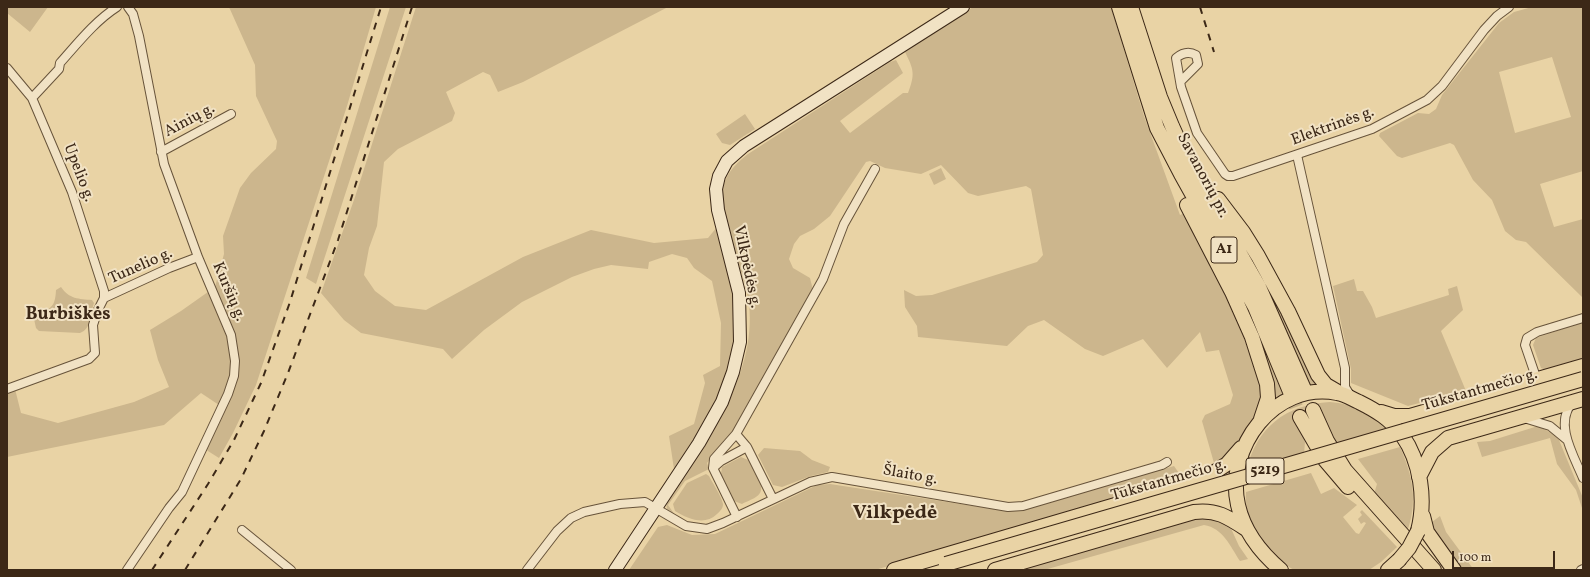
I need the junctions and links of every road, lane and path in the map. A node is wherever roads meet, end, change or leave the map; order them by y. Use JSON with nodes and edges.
{"nodes":[{"id":1,"x":117,"y":7,"type":"edge"},
{"id":2,"x":128,"y":7,"type":"edge"},
{"id":3,"x":963,"y":7,"type":"edge"},
{"id":4,"x":1119,"y":7,"type":"edge"},
{"id":5,"x":1131,"y":7,"type":"edge"},
{"id":6,"x":1509,"y":7,"type":"edge"},
{"id":7,"x":7,"y":68,"type":"edge"},
{"id":8,"x":1181,"y":81,"type":"dead end"},
{"id":9,"x":32,"y":98,"type":"junction"},
{"id":10,"x":231,"y":114,"type":"dead end"},
{"id":11,"x":1157,"y":128,"type":"junction"},
{"id":12,"x":161,"y":152,"type":"junction"},
{"id":13,"x":1184,"y":152,"type":"junction"},
{"id":14,"x":1297,"y":155,"type":"junction"},
{"id":15,"x":875,"y":169,"type":"dead end"},
{"id":16,"x":198,"y":257,"type":"junction"},
{"id":17,"x":104,"y":298,"type":"junction"},
{"id":18,"x":1583,"y":318,"type":"edge"},
{"id":19,"x":1583,"y":366,"type":"edge"},
{"id":20,"x":1290,"y":373,"type":"junction"},
{"id":21,"x":1583,"y":379,"type":"edge"},
{"id":22,"x":1537,"y":380,"type":"junction"},
{"id":23,"x":1342,"y":387,"type":"junction"},
{"id":24,"x":1583,"y":388,"type":"edge"},
{"id":25,"x":7,"y":389,"type":"edge"},
{"id":26,"x":1298,"y":392,"type":"tunnel mouth"},
{"id":27,"x":1578,"y":401,"type":"edge"},
{"id":28,"x":1313,"y":410,"type":"tunnel mouth"},
{"id":29,"x":1379,"y":412,"type":"junction"},
{"id":30,"x":1300,"y":417,"type":"tunnel mouth"},
{"id":31,"x":1519,"y":418,"type":"junction"},
{"id":32,"x":1261,"y":419,"type":"junction"},
{"id":33,"x":736,"y":434,"type":"junction"},
{"id":34,"x":1567,"y":440,"type":"junction"},
{"id":35,"x":1245,"y":443,"type":"junction"},
{"id":36,"x":747,"y":447,"type":"junction"},
{"id":37,"x":1166,"y":462,"type":"dead end"},
{"id":38,"x":714,"y":468,"type":"junction"},
{"id":39,"x":1419,"y":477,"type":"junction"},
{"id":40,"x":1583,"y":478,"type":"edge"},
{"id":41,"x":774,"y":499,"type":"junction"},
{"id":42,"x":657,"y":509,"type":"junction"},
{"id":43,"x":1422,"y":510,"type":"junction"},
{"id":44,"x":737,"y":516,"type":"junction"},
{"id":45,"x":1246,"y":528,"type":"junction"},
{"id":46,"x":242,"y":530,"type":"dead end"},
{"id":47,"x":952,"y":567,"type":"edge"},
{"id":48,"x":1426,"y":567,"type":"edge"},
{"id":49,"x":127,"y":570,"type":"edge"},
{"id":50,"x":291,"y":570,"type":"edge"},
{"id":51,"x":527,"y":570,"type":"edge"},
{"id":52,"x":615,"y":570,"type":"edge"},
{"id":53,"x":894,"y":570,"type":"edge"},
{"id":54,"x":926,"y":570,"type":"edge"},
{"id":55,"x":994,"y":570,"type":"edge"},
{"id":56,"x":1281,"y":570,"type":"edge"},
{"id":57,"x":1388,"y":570,"type":"edge"},
{"id":58,"x":1454,"y":570,"type":"edge"}],
"edges":[{"from":1,"to":9,"type":"street"},
{"from":2,"to":12,"type":"street","name":"Kuršių g."},
{"from":3,"to":42,"type":"main road","name":"Vilkpėdės g."},
{"from":4,"to":11,"type":"highway","name":"Savanorių pr.","number":"A1"},
{"from":5,"to":13,"type":"highway","name":"Savanorių pr.","number":"A1"},
{"from":6,"to":14,"type":"street","name":"Elektrinės g."},
{"from":7,"to":9,"type":"street","name":"Upelio g."},
{"from":8,"to":14,"type":"street","name":"Elektrinės g."},
{"from":9,"to":17,"type":"street","name":"Upelio g."},
{"from":10,"to":12,"type":"street","name":"Ainių g."},
{"from":11,"to":20,"type":"highway","name":"Savanorių pr.","number":"A1"},
{"from":11,"to":32,"type":"highway"},
{"from":12,"to":16,"type":"street","name":"Kuršių g."},
{"from":13,"to":20,"type":"highway","name":"Savanorių pr.","number":"A1"},
{"from":13,"to":23,"type":"highway"},
{"from":14,"to":23,"type":"street"},
{"from":15,"to":33,"type":"street"},
{"from":16,"to":17,"type":"street","name":"Tunelio g."},
{"from":16,"to":49,"type":"street","name":"Kuršių g."},
{"from":17,"to":25,"type":"street","name":"Tunelio g."},
{"from":18,"to":22,"type":"street"},
{"from":19,"to":22,"type":"highway"},
{"from":20,"to":26,"type":"highway","number":"A1"},
{"from":21,"to":47,"type":"highway","name":"Tūkstantmečio g.","number":"5219","bridge":true},
{"from":22,"to":29,"type":"highway"},
{"from":23,"to":29,"type":"highway"},
{"from":23,"to":32,"type":"highway"},
{"from":24,"to":47,"type":"highway","name":"Tūkstantmečio g.","number":"5219"},
{"from":27,"to":31,"type":"highway"},
{"from":27,"to":34,"type":"street"},
{"from":28,"to":48,"type":"highway"},
{"from":29,"to":39,"type":"highway"},
{"from":30,"to":48,"type":"highway"},
{"from":31,"to":34,"type":"street"},
{"from":31,"to":39,"type":"highway"},
{"from":32,"to":35,"type":"highway"},
{"from":33,"to":36,"type":"street"},
{"from":33,"to":38,"type":"street"},
{"from":34,"to":40,"type":"street"},
{"from":35,"to":45,"type":"highway"},
{"from":35,"to":53,"type":"highway"},
{"from":36,"to":38,"type":"street"},
{"from":36,"to":41,"type":"street"},
{"from":37,"to":41,"type":"street","name":"Šlaito g."},
{"from":38,"to":44,"type":"street"},
{"from":39,"to":43,"type":"highway"},
{"from":41,"to":44,"type":"street","name":"Šlaito g."},
{"from":42,"to":44,"type":"street","name":"Šlaito g."},
{"from":42,"to":51,"type":"street"},
{"from":42,"to":52,"type":"main road","name":"Vilkpėdės g."},
{"from":43,"to":57,"type":"highway","bridge":true},
{"from":43,"to":58,"type":"highway"},
{"from":45,"to":55,"type":"highway"},
{"from":45,"to":56,"type":"highway"},
{"from":46,"to":50,"type":"street"},
{"from":47,"to":54,"type":"highway","name":"Tūkstantmečio g.","number":"5219"}]}
